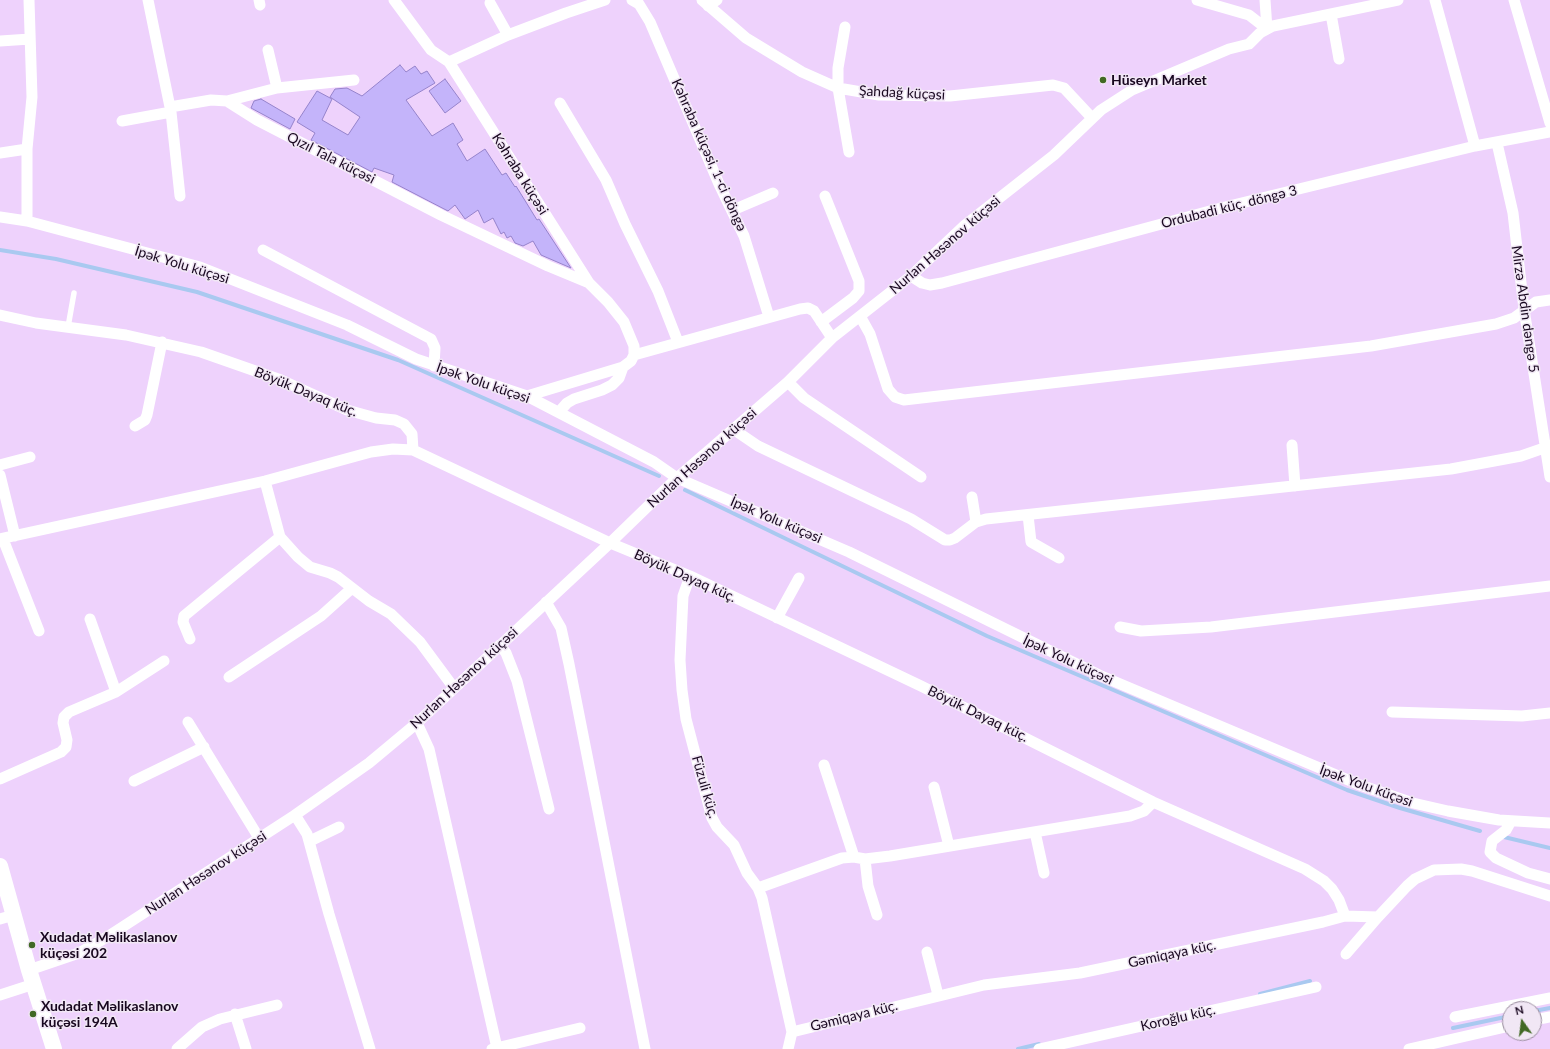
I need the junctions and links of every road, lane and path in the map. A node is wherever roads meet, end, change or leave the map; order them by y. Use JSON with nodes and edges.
{"nodes":[{"id":1,"x":29,"y":0,"type":"edge"},
{"id":2,"x":148,"y":0,"type":"edge"},
{"id":3,"x":394,"y":0,"type":"edge"},
{"id":4,"x":605,"y":0,"type":"edge"},
{"id":5,"x":632,"y":0,"type":"edge"},
{"id":6,"x":1197,"y":0,"type":"edge"},
{"id":7,"x":1265,"y":0,"type":"edge"},
{"id":8,"x":1398,"y":0,"type":"edge"},
{"id":9,"x":1435,"y":0,"type":"edge"},
{"id":10,"x":1514,"y":0,"type":"edge"},
{"id":11,"x":709,"y":2,"type":"edge"},
{"id":12,"x":490,"y":3,"type":"dead end"},
{"id":13,"x":1331,"y":14,"type":"junction"},
{"id":14,"x":845,"y":28,"type":"dead end"},
{"id":15,"x":1267,"y":29,"type":"junction"},
{"id":16,"x":508,"y":35,"type":"junction"},
{"id":17,"x":30,"y":39,"type":"junction"},
{"id":18,"x":0,"y":41,"type":"edge"},
{"id":19,"x":268,"y":50,"type":"dead end"},
{"id":20,"x":1339,"y":59,"type":"dead end"},
{"id":21,"x":450,"y":62,"type":"junction"},
{"id":22,"x":354,"y":80,"type":"dead end"},
{"id":23,"x":277,"y":88,"type":"junction"},
{"id":24,"x":838,"y":88,"type":"junction"},
{"id":25,"x":227,"y":101,"type":"junction"},
{"id":26,"x":560,"y":103,"type":"dead end"},
{"id":27,"x":171,"y":109,"type":"junction"},
{"id":28,"x":1092,"y":118,"type":"junction"},
{"id":29,"x":122,"y":121,"type":"dead end"},
{"id":30,"x":1550,"y":123,"type":"edge"},
{"id":31,"x":1550,"y":132,"type":"edge"},
{"id":32,"x":1497,"y":143,"type":"junction"},
{"id":33,"x":1475,"y":146,"type":"junction"},
{"id":34,"x":27,"y":149,"type":"junction"},
{"id":35,"x":849,"y":152,"type":"dead end"},
{"id":36,"x":0,"y":153,"type":"edge"},
{"id":37,"x":773,"y":193,"type":"dead end"},
{"id":38,"x":180,"y":196,"type":"dead end"},
{"id":39,"x":825,"y":196,"type":"dead end"},
{"id":40,"x":733,"y":210,"type":"junction"},
{"id":41,"x":0,"y":217,"type":"edge"},
{"id":42,"x":27,"y":221,"type":"junction"},
{"id":43,"x":263,"y":250,"type":"dead end"},
{"id":44,"x":911,"y":276,"type":"junction"},
{"id":45,"x":589,"y":283,"type":"junction"},
{"id":46,"x":74,"y":293,"type":"dead end"},
{"id":47,"x":1550,"y":300,"type":"edge"},
{"id":48,"x":1524,"y":309,"type":"junction"},
{"id":49,"x":0,"y":315,"type":"edge"},
{"id":50,"x":860,"y":316,"type":"junction"},
{"id":51,"x":769,"y":317,"type":"junction"},
{"id":52,"x":821,"y":322,"type":"junction"},
{"id":53,"x":68,"y":327,"type":"junction"},
{"id":54,"x":832,"y":338,"type":"junction"},
{"id":55,"x":162,"y":342,"type":"junction"},
{"id":56,"x":678,"y":342,"type":"junction"},
{"id":57,"x":634,"y":355,"type":"junction"},
{"id":58,"x":434,"y":366,"type":"junction"},
{"id":59,"x":623,"y":367,"type":"junction"},
{"id":60,"x":788,"y":382,"type":"junction"},
{"id":61,"x":527,"y":396,"type":"junction"},
{"id":62,"x":559,"y":412,"type":"junction"},
{"id":63,"x":135,"y":426,"type":"dead end"},
{"id":64,"x":733,"y":429,"type":"junction"},
{"id":65,"x":1292,"y":445,"type":"dead end"},
{"id":66,"x":1548,"y":447,"type":"edge"},
{"id":67,"x":414,"y":450,"type":"junction"},
{"id":68,"x":30,"y":457,"type":"dead end"},
{"id":69,"x":0,"y":465,"type":"edge"},
{"id":70,"x":0,"y":475,"type":"edge"},
{"id":71,"x":921,"y":477,"type":"dead end"},
{"id":72,"x":1550,"y":477,"type":"edge"},
{"id":73,"x":677,"y":478,"type":"junction"},
{"id":74,"x":265,"y":481,"type":"junction"},
{"id":75,"x":1296,"y":486,"type":"junction"},
{"id":76,"x":972,"y":497,"type":"dead end"},
{"id":77,"x":1028,"y":515,"type":"junction"},
{"id":78,"x":976,"y":522,"type":"junction"},
{"id":79,"x":16,"y":536,"type":"junction"},
{"id":80,"x":280,"y":537,"type":"junction"},
{"id":81,"x":2,"y":539,"type":"edge"},
{"id":82,"x":610,"y":543,"type":"junction"},
{"id":83,"x":1059,"y":558,"type":"dead end"},
{"id":84,"x":690,"y":576,"type":"junction"},
{"id":85,"x":799,"y":578,"type":"dead end"},
{"id":86,"x":1550,"y":586,"type":"edge"},
{"id":87,"x":351,"y":589,"type":"junction"},
{"id":88,"x":546,"y":602,"type":"junction"},
{"id":89,"x":777,"y":618,"type":"junction"},
{"id":90,"x":90,"y":619,"type":"dead end"},
{"id":91,"x":1120,"y":627,"type":"dead end"},
{"id":92,"x":39,"y":632,"type":"dead end"},
{"id":93,"x":190,"y":638,"type":"dead end"},
{"id":94,"x":500,"y":645,"type":"junction"},
{"id":95,"x":164,"y":661,"type":"dead end"},
{"id":96,"x":229,"y":677,"type":"dead end"},
{"id":97,"x":454,"y":688,"type":"junction"},
{"id":98,"x":116,"y":692,"type":"junction"},
{"id":99,"x":1392,"y":712,"type":"dead end"},
{"id":100,"x":1550,"y":713,"type":"edge"},
{"id":101,"x":188,"y":722,"type":"dead end"},
{"id":102,"x":417,"y":723,"type":"junction"},
{"id":103,"x":204,"y":748,"type":"junction"},
{"id":104,"x":824,"y":765,"type":"dead end"},
{"id":105,"x":0,"y":779,"type":"edge"},
{"id":106,"x":134,"y":781,"type":"dead end"},
{"id":107,"x":934,"y":787,"type":"dead end"},
{"id":108,"x":1153,"y":802,"type":"junction"},
{"id":109,"x":549,"y":809,"type":"dead end"},
{"id":110,"x":295,"y":815,"type":"junction"},
{"id":111,"x":1511,"y":821,"type":"junction"},
{"id":112,"x":1550,"y":823,"type":"edge"},
{"id":113,"x":339,"y":827,"type":"dead end"},
{"id":114,"x":1035,"y":832,"type":"junction"},
{"id":115,"x":259,"y":838,"type":"junction"},
{"id":116,"x":310,"y":841,"type":"junction"},
{"id":117,"x":950,"y":846,"type":"junction"},
{"id":118,"x":860,"y":858,"type":"junction"},
{"id":119,"x":0,"y":866,"type":"edge"},
{"id":120,"x":1044,"y":873,"type":"dead end"},
{"id":121,"x":1550,"y":879,"type":"edge"},
{"id":122,"x":758,"y":888,"type":"junction"},
{"id":123,"x":1550,"y":896,"type":"edge"},
{"id":124,"x":878,"y":915,"type":"dead end"},
{"id":125,"x":1345,"y":916,"type":"junction"},
{"id":126,"x":7,"y":917,"type":"edge"},
{"id":127,"x":1378,"y":918,"type":"junction"},
{"id":128,"x":926,"y":952,"type":"dead end"},
{"id":129,"x":1346,"y":954,"type":"dead end"},
{"id":130,"x":31,"y":977,"type":"junction"},
{"id":131,"x":1316,"y":987,"type":"dead end"},
{"id":132,"x":0,"y":995,"type":"edge"},
{"id":133,"x":938,"y":995,"type":"junction"},
{"id":134,"x":1550,"y":998,"type":"edge"},
{"id":135,"x":277,"y":1005,"type":"dead end"},
{"id":136,"x":235,"y":1014,"type":"junction"},
{"id":137,"x":1455,"y":1017,"type":"dead end"},
{"id":138,"x":580,"y":1028,"type":"dead end"},
{"id":139,"x":1502,"y":1028,"type":"edge"},
{"id":140,"x":792,"y":1032,"type":"junction"},
{"id":141,"x":495,"y":1048,"type":"edge"},
{"id":142,"x":54,"y":1049,"type":"edge"},
{"id":143,"x":177,"y":1049,"type":"edge"},
{"id":144,"x":246,"y":1049,"type":"edge"},
{"id":145,"x":370,"y":1049,"type":"edge"},
{"id":146,"x":645,"y":1049,"type":"edge"},
{"id":147,"x":788,"y":1049,"type":"edge"},
{"id":148,"x":1039,"y":1049,"type":"edge"},
{"id":149,"x":1409,"y":1049,"type":"edge"}],
"edges":[{"from":1,"to":17,"type":"street"},
{"from":2,"to":27,"type":"street"},
{"from":3,"to":21,"type":"street","name":"Kəhraba küçəsi"},
{"from":4,"to":16,"type":"street"},
{"from":5,"to":40,"type":"street","name":"Kəhraba küçəsi, 1-ci döngə"},
{"from":6,"to":15,"type":"street"},
{"from":7,"to":15,"type":"street"},
{"from":8,"to":13,"type":"street","name":"Nurlan Həsənov küçəsi"},
{"from":9,"to":33,"type":"street"},
{"from":10,"to":30,"type":"street"},
{"from":11,"to":24,"type":"street","name":"Şahdağ küçəsi"},
{"from":12,"to":16,"type":"street"},
{"from":13,"to":15,"type":"street","name":"Nurlan Həsənov küçəsi"},
{"from":13,"to":20,"type":"street"},
{"from":14,"to":24,"type":"street"},
{"from":15,"to":28,"type":"street","name":"Nurlan Həsənov küçəsi"},
{"from":16,"to":21,"type":"street"},
{"from":17,"to":18,"type":"street"},
{"from":17,"to":34,"type":"street"},
{"from":19,"to":23,"type":"street"},
{"from":21,"to":45,"type":"street","name":"Kəhraba küçəsi"},
{"from":22,"to":23,"type":"street"},
{"from":23,"to":25,"type":"street"},
{"from":24,"to":28,"type":"street","name":"Şahdağ küçəsi"},
{"from":24,"to":35,"type":"street"},
{"from":25,"to":27,"type":"street","name":"Qızıl Tala küçəsi"},
{"from":25,"to":45,"type":"street","name":"Qızıl Tala küçəsi"},
{"from":26,"to":56,"type":"street"},
{"from":27,"to":29,"type":"street","name":"Qızıl Tala küçəsi"},
{"from":27,"to":38,"type":"street"},
{"from":28,"to":44,"type":"street","name":"Nurlan Həsənov küçəsi"},
{"from":31,"to":32,"type":"street","name":"Ordubadi küç. döngə 3"},
{"from":32,"to":33,"type":"street","name":"Ordubadi küç. döngə 3"},
{"from":32,"to":48,"type":"street","name":"Mirzə Abdin dəngə 5"},
{"from":33,"to":44,"type":"street","name":"Ordubadi küç. döngə 3"},
{"from":34,"to":36,"type":"street"},
{"from":34,"to":42,"type":"street"},
{"from":37,"to":40,"type":"street"},
{"from":39,"to":52,"type":"street"},
{"from":40,"to":51,"type":"street","name":"Kəhraba küçəsi, 1-ci döngə"},
{"from":41,"to":42,"type":"street","name":"İpək Yolu küçəsi"},
{"from":42,"to":58,"type":"street","name":"İpək Yolu küçəsi"},
{"from":43,"to":58,"type":"street"},
{"from":44,"to":50,"type":"street","name":"Nurlan Həsənov küçəsi"},
{"from":45,"to":57,"type":"street","name":"Kəhraba küçəsi"},
{"from":46,"to":53,"type":"lane"},
{"from":47,"to":48,"type":"street"},
{"from":48,"to":50,"type":"street"},
{"from":48,"to":66,"type":"street","name":"Mirzə Abdin dəngə 5"},
{"from":49,"to":53,"type":"street","name":"Böyük Dayaq küç."},
{"from":50,"to":54,"type":"street","name":"Nurlan Həsənov küçəsi"},
{"from":51,"to":52,"type":"street"},
{"from":51,"to":56,"type":"street"},
{"from":52,"to":54,"type":"street"},
{"from":53,"to":55,"type":"street","name":"Böyük Dayaq küç."},
{"from":54,"to":60,"type":"street","name":"Nurlan Həsənov küçəsi"},
{"from":55,"to":63,"type":"street"},
{"from":55,"to":67,"type":"street","name":"Böyük Dayaq küç."},
{"from":56,"to":57,"type":"street"},
{"from":57,"to":59,"type":"street"},
{"from":58,"to":61,"type":"street","name":"İpək Yolu küçəsi"},
{"from":59,"to":61,"type":"street"},
{"from":59,"to":62,"type":"street"},
{"from":60,"to":64,"type":"street","name":"Nurlan Həsənov küçəsi"},
{"from":60,"to":71,"type":"street"},
{"from":61,"to":62,"type":"street","name":"İpək Yolu küçəsi"},
{"from":62,"to":73,"type":"street","name":"İpək Yolu küçəsi"},
{"from":64,"to":73,"type":"street","name":"Nurlan Həsənov küçəsi"},
{"from":64,"to":78,"type":"street"},
{"from":65,"to":75,"type":"street"},
{"from":66,"to":72,"type":"street","name":"Mirzə Abdin dəngə 5"},
{"from":66,"to":75,"type":"street"},
{"from":67,"to":74,"type":"street"},
{"from":67,"to":82,"type":"street","name":"Böyük Dayaq küç."},
{"from":68,"to":69,"type":"street"},
{"from":70,"to":79,"type":"street"},
{"from":73,"to":82,"type":"street","name":"Nurlan Həsənov küçəsi"},
{"from":73,"to":111,"type":"street","name":"İpək Yolu küçəsi"},
{"from":74,"to":79,"type":"street"},
{"from":74,"to":80,"type":"street"},
{"from":75,"to":77,"type":"street"},
{"from":76,"to":78,"type":"street"},
{"from":77,"to":78,"type":"street"},
{"from":77,"to":83,"type":"street"},
{"from":79,"to":81,"type":"street"},
{"from":80,"to":87,"type":"street"},
{"from":80,"to":93,"type":"street"},
{"from":81,"to":92,"type":"street"},
{"from":82,"to":84,"type":"street","name":"Böyük Dayaq küç."},
{"from":82,"to":88,"type":"street","name":"Nurlan Həsənov küçəsi"},
{"from":84,"to":89,"type":"street","name":"Böyük Dayaq küç."},
{"from":84,"to":122,"type":"street","name":"Füzuli küç."},
{"from":85,"to":89,"type":"street"},
{"from":86,"to":91,"type":"street"},
{"from":87,"to":96,"type":"street"},
{"from":87,"to":97,"type":"street"},
{"from":88,"to":94,"type":"street","name":"Nurlan Həsənov küçəsi"},
{"from":88,"to":146,"type":"street"},
{"from":89,"to":108,"type":"street","name":"Böyük Dayaq küç."},
{"from":90,"to":98,"type":"street"},
{"from":94,"to":97,"type":"street","name":"Nurlan Həsənov küçəsi"},
{"from":94,"to":109,"type":"street"},
{"from":95,"to":98,"type":"street"},
{"from":97,"to":102,"type":"street","name":"Nurlan Həsənov küçəsi"},
{"from":98,"to":105,"type":"street"},
{"from":99,"to":100,"type":"street"},
{"from":101,"to":103,"type":"street"},
{"from":102,"to":110,"type":"street","name":"Nurlan Həsənov küçəsi"},
{"from":102,"to":141,"type":"street"},
{"from":103,"to":106,"type":"street"},
{"from":103,"to":115,"type":"street"},
{"from":104,"to":118,"type":"street"},
{"from":107,"to":117,"type":"street"},
{"from":108,"to":114,"type":"street"},
{"from":108,"to":125,"type":"street","name":"Böyük Dayaq küç."},
{"from":110,"to":115,"type":"street","name":"Nurlan Həsənov küçəsi"},
{"from":110,"to":116,"type":"street"},
{"from":111,"to":112,"type":"street","name":"İpək Yolu küçəsi"},
{"from":111,"to":121,"type":"street"},
{"from":113,"to":116,"type":"street"},
{"from":114,"to":117,"type":"street"},
{"from":114,"to":120,"type":"street"},
{"from":115,"to":130,"type":"street","name":"Nurlan Həsənov küçəsi"},
{"from":116,"to":145,"type":"street"},
{"from":117,"to":118,"type":"street"},
{"from":118,"to":122,"type":"street"},
{"from":118,"to":124,"type":"street"},
{"from":119,"to":126,"type":"street"},
{"from":122,"to":140,"type":"street","name":"Füzuli küç."},
{"from":123,"to":127,"type":"street"},
{"from":125,"to":127,"type":"street","name":"Gəmiqaya küç."},
{"from":125,"to":133,"type":"street","name":"Gəmiqaya küç."},
{"from":126,"to":130,"type":"street"},
{"from":127,"to":129,"type":"street"},
{"from":128,"to":133,"type":"street"},
{"from":130,"to":132,"type":"street","name":"Nurlan Həsənov küçəsi"},
{"from":130,"to":142,"type":"street"},
{"from":131,"to":148,"type":"street","name":"Koroğlu küç."},
{"from":133,"to":140,"type":"street","name":"Gəmiqaya küç."},
{"from":134,"to":137,"type":"street"},
{"from":135,"to":136,"type":"street"},
{"from":136,"to":143,"type":"street"},
{"from":136,"to":144,"type":"street"},
{"from":138,"to":141,"type":"street"},
{"from":139,"to":149,"type":"street"},
{"from":140,"to":147,"type":"street","name":"Gəmiqaya küç."}]}
